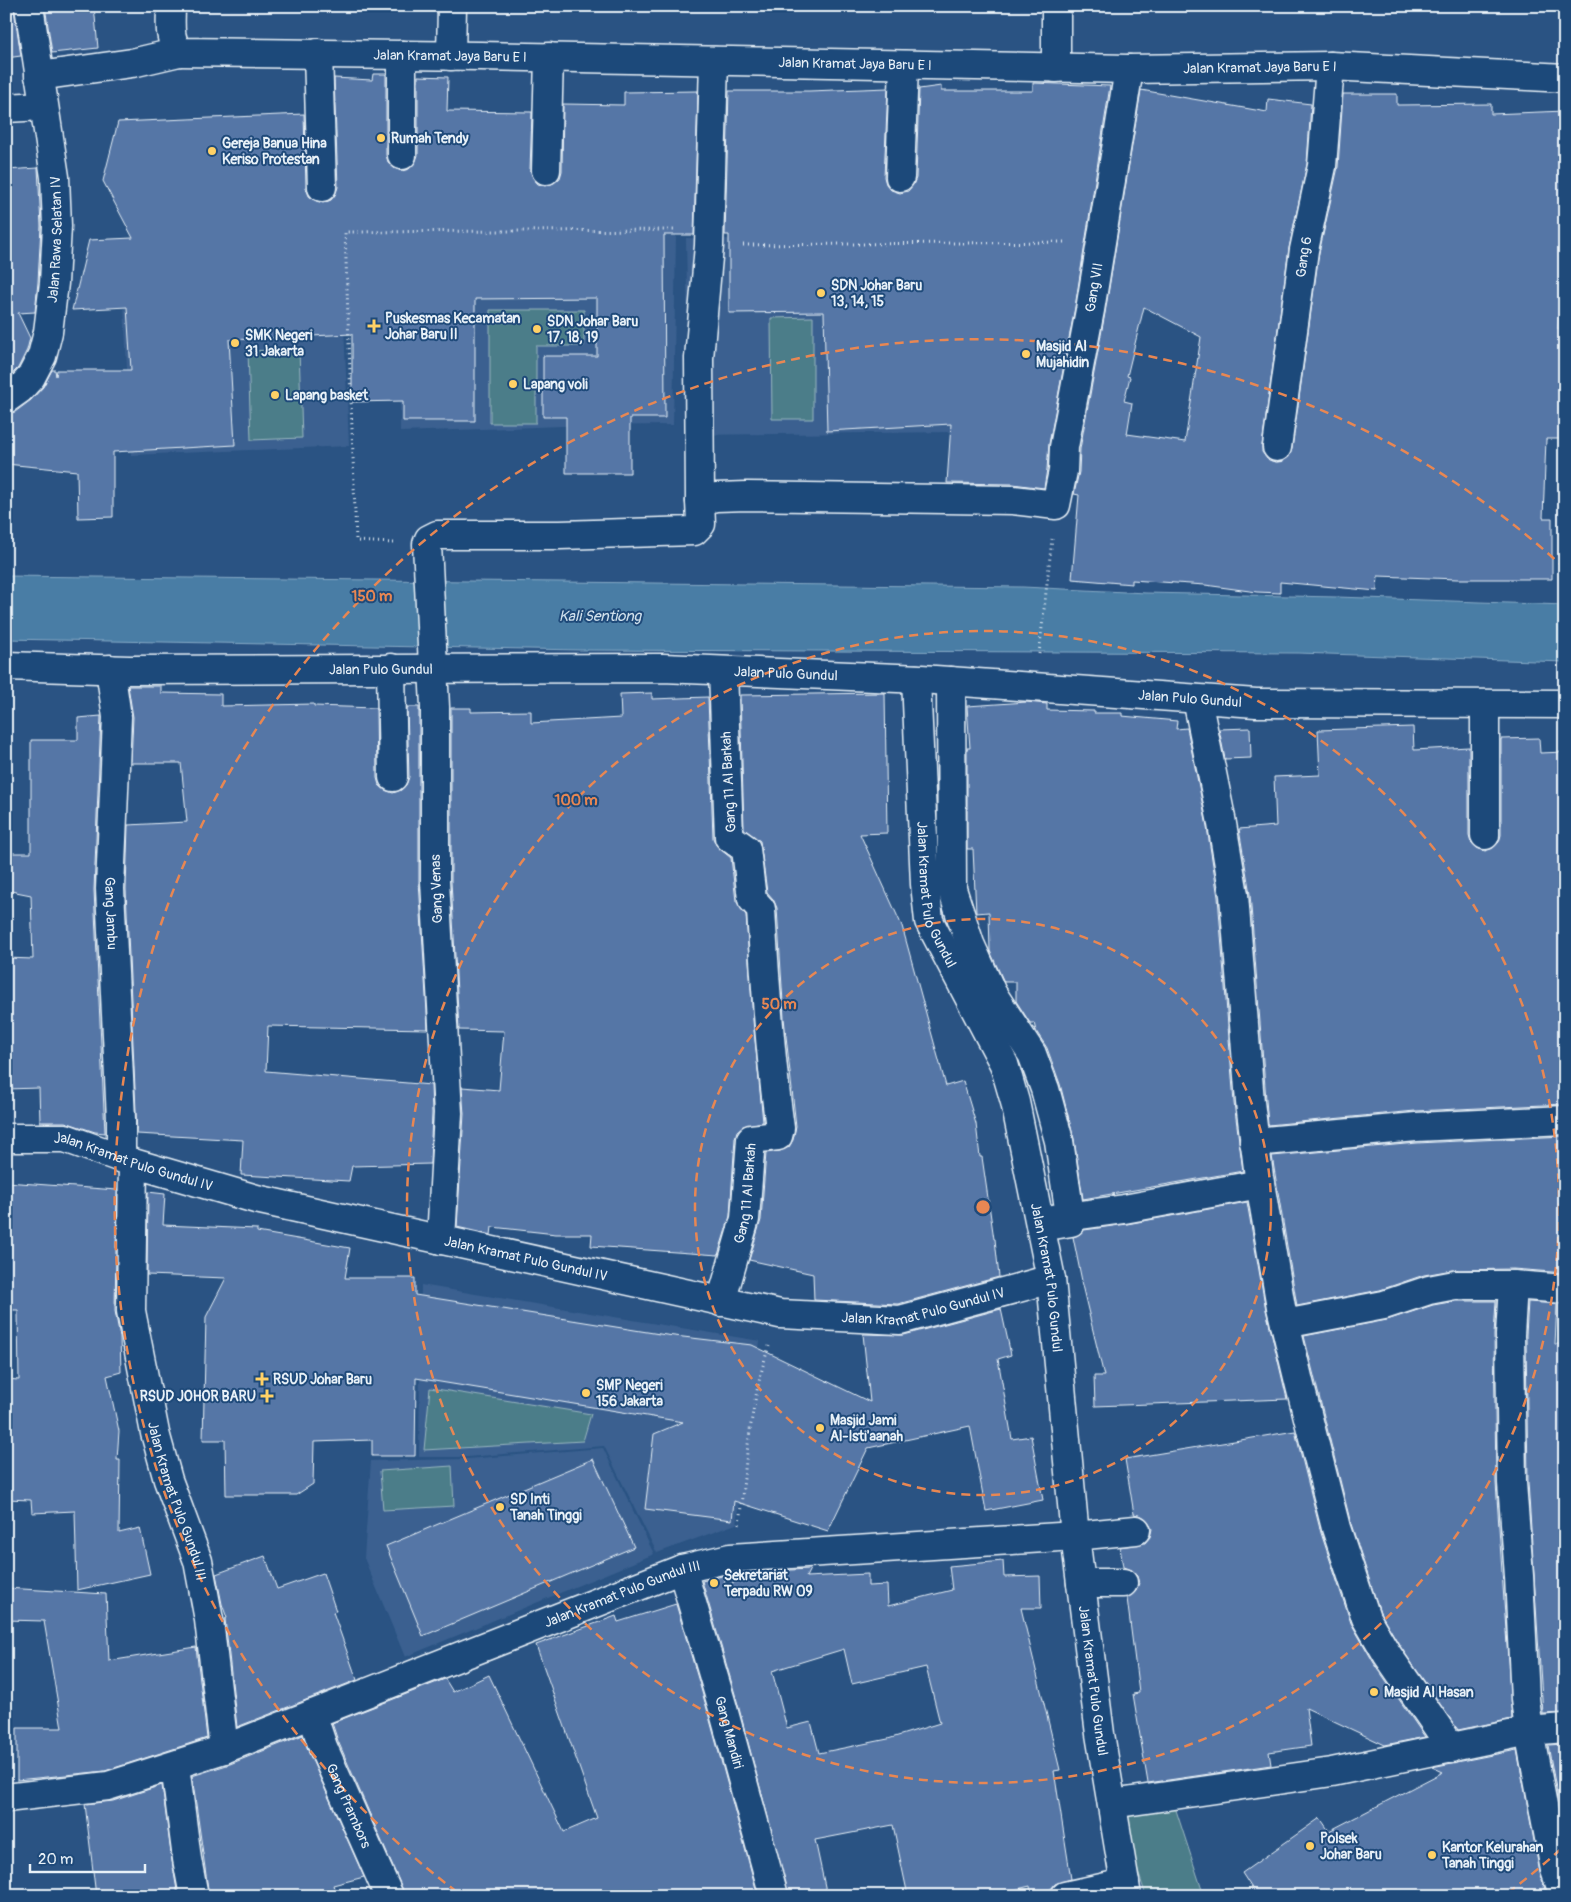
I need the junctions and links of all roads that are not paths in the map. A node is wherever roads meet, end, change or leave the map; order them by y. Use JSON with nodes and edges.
{"nodes":[{"id":1,"x":29,"y":6,"type":"edge"},
{"id":2,"x":452,"y":6,"type":"edge"},
{"id":3,"x":1056,"y":6,"type":"edge"},
{"id":4,"x":171,"y":14,"type":"edge"},
{"id":5,"x":179,"y":52,"type":"junction"},
{"id":6,"x":318,"y":53,"type":"junction"},
{"id":7,"x":402,"y":55,"type":"junction"},
{"id":8,"x":451,"y":56,"type":"junction"},
{"id":9,"x":548,"y":57,"type":"junction"},
{"id":10,"x":714,"y":60,"type":"junction"},
{"id":11,"x":904,"y":65,"type":"junction"},
{"id":12,"x":1330,"y":66,"type":"junction"},
{"id":13,"x":1056,"y":68,"type":"junction"},
{"id":14,"x":1129,"y":69,"type":"junction"},
{"id":15,"x":39,"y":76,"type":"junction"},
{"id":16,"x":1565,"y":78,"type":"edge"},
{"id":17,"x":43,"y":106,"type":"junction"},
{"id":18,"x":6,"y":108,"type":"edge"},
{"id":19,"x":402,"y":155,"type":"dead end"},
{"id":20,"x":546,"y":170,"type":"dead end"},
{"id":21,"x":900,"y":177,"type":"dead end"},
{"id":22,"x":322,"y":186,"type":"dead end"},
{"id":23,"x":6,"y":398,"type":"edge"},
{"id":24,"x":1277,"y":447,"type":"dead end"},
{"id":25,"x":700,"y":501,"type":"junction"},
{"id":26,"x":432,"y":665,"type":"junction"},
{"id":27,"x":6,"y":666,"type":"edge"},
{"id":28,"x":391,"y":668,"type":"junction"},
{"id":29,"x":110,"y":669,"type":"junction"},
{"id":30,"x":723,"y":671,"type":"junction"},
{"id":31,"x":919,"y":679,"type":"junction"},
{"id":32,"x":950,"y":681,"type":"junction"},
{"id":33,"x":1197,"y":699,"type":"junction"},
{"id":34,"x":1565,"y":704,"type":"edge"},
{"id":35,"x":1485,"y":705,"type":"junction"},
{"id":36,"x":393,"y":777,"type":"dead end"},
{"id":37,"x":1485,"y":835,"type":"dead end"},
{"id":38,"x":974,"y":984,"type":"junction"},
{"id":39,"x":1565,"y":1120,"type":"edge"},
{"id":40,"x":6,"y":1138,"type":"edge"},
{"id":41,"x":1254,"y":1142,"type":"junction"},
{"id":42,"x":127,"y":1160,"type":"junction"},
{"id":43,"x":1260,"y":1184,"type":"junction"},
{"id":44,"x":1054,"y":1221,"type":"junction"},
{"id":45,"x":441,"y":1240,"type":"junction"},
{"id":46,"x":1051,"y":1280,"type":"junction"},
{"id":47,"x":1513,"y":1285,"type":"junction"},
{"id":48,"x":1565,"y":1289,"type":"edge"},
{"id":49,"x":721,"y":1302,"type":"junction"},
{"id":50,"x":1285,"y":1324,"type":"junction"},
{"id":51,"x":1136,"y":1530,"type":"dead end"},
{"id":52,"x":1086,"y":1535,"type":"junction"},
{"id":53,"x":682,"y":1569,"type":"junction"},
{"id":54,"x":312,"y":1714,"type":"junction"},
{"id":55,"x":1565,"y":1728,"type":"edge"},
{"id":56,"x":1529,"y":1731,"type":"junction"},
{"id":57,"x":1452,"y":1748,"type":"junction"},
{"id":58,"x":224,"y":1749,"type":"junction"},
{"id":59,"x":175,"y":1766,"type":"junction"},
{"id":60,"x":6,"y":1798,"type":"edge"},
{"id":61,"x":1125,"y":1802,"type":"junction"},
{"id":62,"x":1126,"y":1889,"type":"edge"},
{"id":63,"x":194,"y":1896,"type":"edge"},
{"id":64,"x":389,"y":1896,"type":"edge"},
{"id":65,"x":774,"y":1896,"type":"edge"},
{"id":66,"x":1065,"y":1896,"type":"edge"},
{"id":67,"x":1564,"y":1896,"type":"edge"}],
"edges":[{"from":1,"to":15,"type":"street","name":"Jalan Rawa Selatan IV"},
{"from":2,"to":8,"type":"street"},
{"from":3,"to":13,"type":"street"},
{"from":4,"to":5,"type":"street"},
{"from":5,"to":6,"type":"street","name":"Jalan Kramat Jaya Baru E I"},
{"from":5,"to":15,"type":"street","name":"Jalan Kramat Jaya Baru E I"},
{"from":6,"to":7,"type":"street","name":"Jalan Kramat Jaya Baru E I"},
{"from":6,"to":22,"type":"street"},
{"from":7,"to":8,"type":"street","name":"Jalan Kramat Jaya Baru E I"},
{"from":7,"to":19,"type":"street"},
{"from":8,"to":9,"type":"street","name":"Jalan Kramat Jaya Baru E I"},
{"from":9,"to":10,"type":"street","name":"Jalan Kramat Jaya Baru E I"},
{"from":9,"to":20,"type":"street"},
{"from":10,"to":11,"type":"street","name":"Jalan Kramat Jaya Baru E I"},
{"from":10,"to":25,"type":"street"},
{"from":11,"to":13,"type":"street","name":"Jalan Kramat Jaya Baru E I"},
{"from":11,"to":21,"type":"street"},
{"from":12,"to":14,"type":"street","name":"Jalan Kramat Jaya Baru E I"},
{"from":12,"to":16,"type":"street","name":"Jalan Kramat Jaya Baru E I"},
{"from":12,"to":24,"type":"street","name":"Gang 6"},
{"from":13,"to":14,"type":"street","name":"Jalan Kramat Jaya Baru E I"},
{"from":14,"to":25,"type":"street","name":"Gang VII"},
{"from":15,"to":17,"type":"street","name":"Jalan Rawa Selatan IV"},
{"from":17,"to":18,"type":"street"},
{"from":17,"to":23,"type":"street","name":"Jalan Rawa Selatan IV"},
{"from":25,"to":26,"type":"street","name":"Gang Venas"},
{"from":26,"to":28,"type":"street","name":"Jalan Pulo Gundul"},
{"from":26,"to":30,"type":"street","name":"Jalan Pulo Gundul"},
{"from":26,"to":45,"type":"street","name":"Gang Venas"},
{"from":27,"to":29,"type":"street","name":"Jalan Pulo Gundul"},
{"from":28,"to":29,"type":"street","name":"Jalan Pulo Gundul"},
{"from":28,"to":36,"type":"street"},
{"from":29,"to":42,"type":"street","name":"Gang Jambu"},
{"from":30,"to":31,"type":"street","name":"Jalan Pulo Gundul"},
{"from":30,"to":49,"type":"street","name":"Gang 11 Al Barkah"},
{"from":31,"to":32,"type":"street","name":"Jalan Pulo Gundul"},
{"from":31,"to":38,"type":"street","name":"Jalan Kramat Pulo Gundul"},
{"from":32,"to":33,"type":"street","name":"Jalan Pulo Gundul"},
{"from":32,"to":38,"type":"street"},
{"from":33,"to":35,"type":"street","name":"Jalan Pulo Gundul"},
{"from":33,"to":41,"type":"street"},
{"from":34,"to":35,"type":"street","name":"Jalan Pulo Gundul"},
{"from":35,"to":37,"type":"street"},
{"from":38,"to":44,"type":"street","name":"Jalan Kramat Pulo Gundul"},
{"from":39,"to":41,"type":"street"},
{"from":40,"to":42,"type":"street","name":"Jalan Kramat Pulo Gundul IV"},
{"from":41,"to":43,"type":"street"},
{"from":42,"to":45,"type":"street","name":"Jalan Kramat Pulo Gundul IV"},
{"from":42,"to":58,"type":"street","name":"Jalan Kramat Pulo Gundul III"},
{"from":43,"to":44,"type":"street"},
{"from":43,"to":50,"type":"street"},
{"from":44,"to":46,"type":"street","name":"Jalan Kramat Pulo Gundul"},
{"from":45,"to":49,"type":"street","name":"Jalan Kramat Pulo Gundul IV"},
{"from":46,"to":49,"type":"street","name":"Jalan Kramat Pulo Gundul IV"},
{"from":46,"to":52,"type":"street","name":"Jalan Kramat Pulo Gundul"},
{"from":47,"to":48,"type":"street"},
{"from":47,"to":50,"type":"street"},
{"from":47,"to":56,"type":"street"},
{"from":50,"to":57,"type":"street"},
{"from":51,"to":52,"type":"street","name":"Jalan Kramat Pulo Gundul III"},
{"from":52,"to":53,"type":"street","name":"Jalan Kramat Pulo Gundul III"},
{"from":52,"to":61,"type":"street","name":"Jalan Kramat Pulo Gundul"},
{"from":53,"to":54,"type":"street","name":"Jalan Kramat Pulo Gundul III"},
{"from":53,"to":65,"type":"street","name":"Gang Mandiri"},
{"from":54,"to":58,"type":"street","name":"Jalan Kramat Pulo Gundul III"},
{"from":54,"to":64,"type":"street","name":"Gang Prambors"},
{"from":55,"to":56,"type":"street"},
{"from":56,"to":57,"type":"street"},
{"from":56,"to":67,"type":"street"},
{"from":57,"to":61,"type":"street"},
{"from":58,"to":59,"type":"street","name":"Jalan Kramat Pulo Gundul III"},
{"from":59,"to":60,"type":"street","name":"Jalan Kramat Pulo Gundul III"},
{"from":59,"to":63,"type":"street"},
{"from":61,"to":62,"type":"street","name":"Jalan Kramat Pulo Gundul"},
{"from":62,"to":66,"type":"street"}]}
